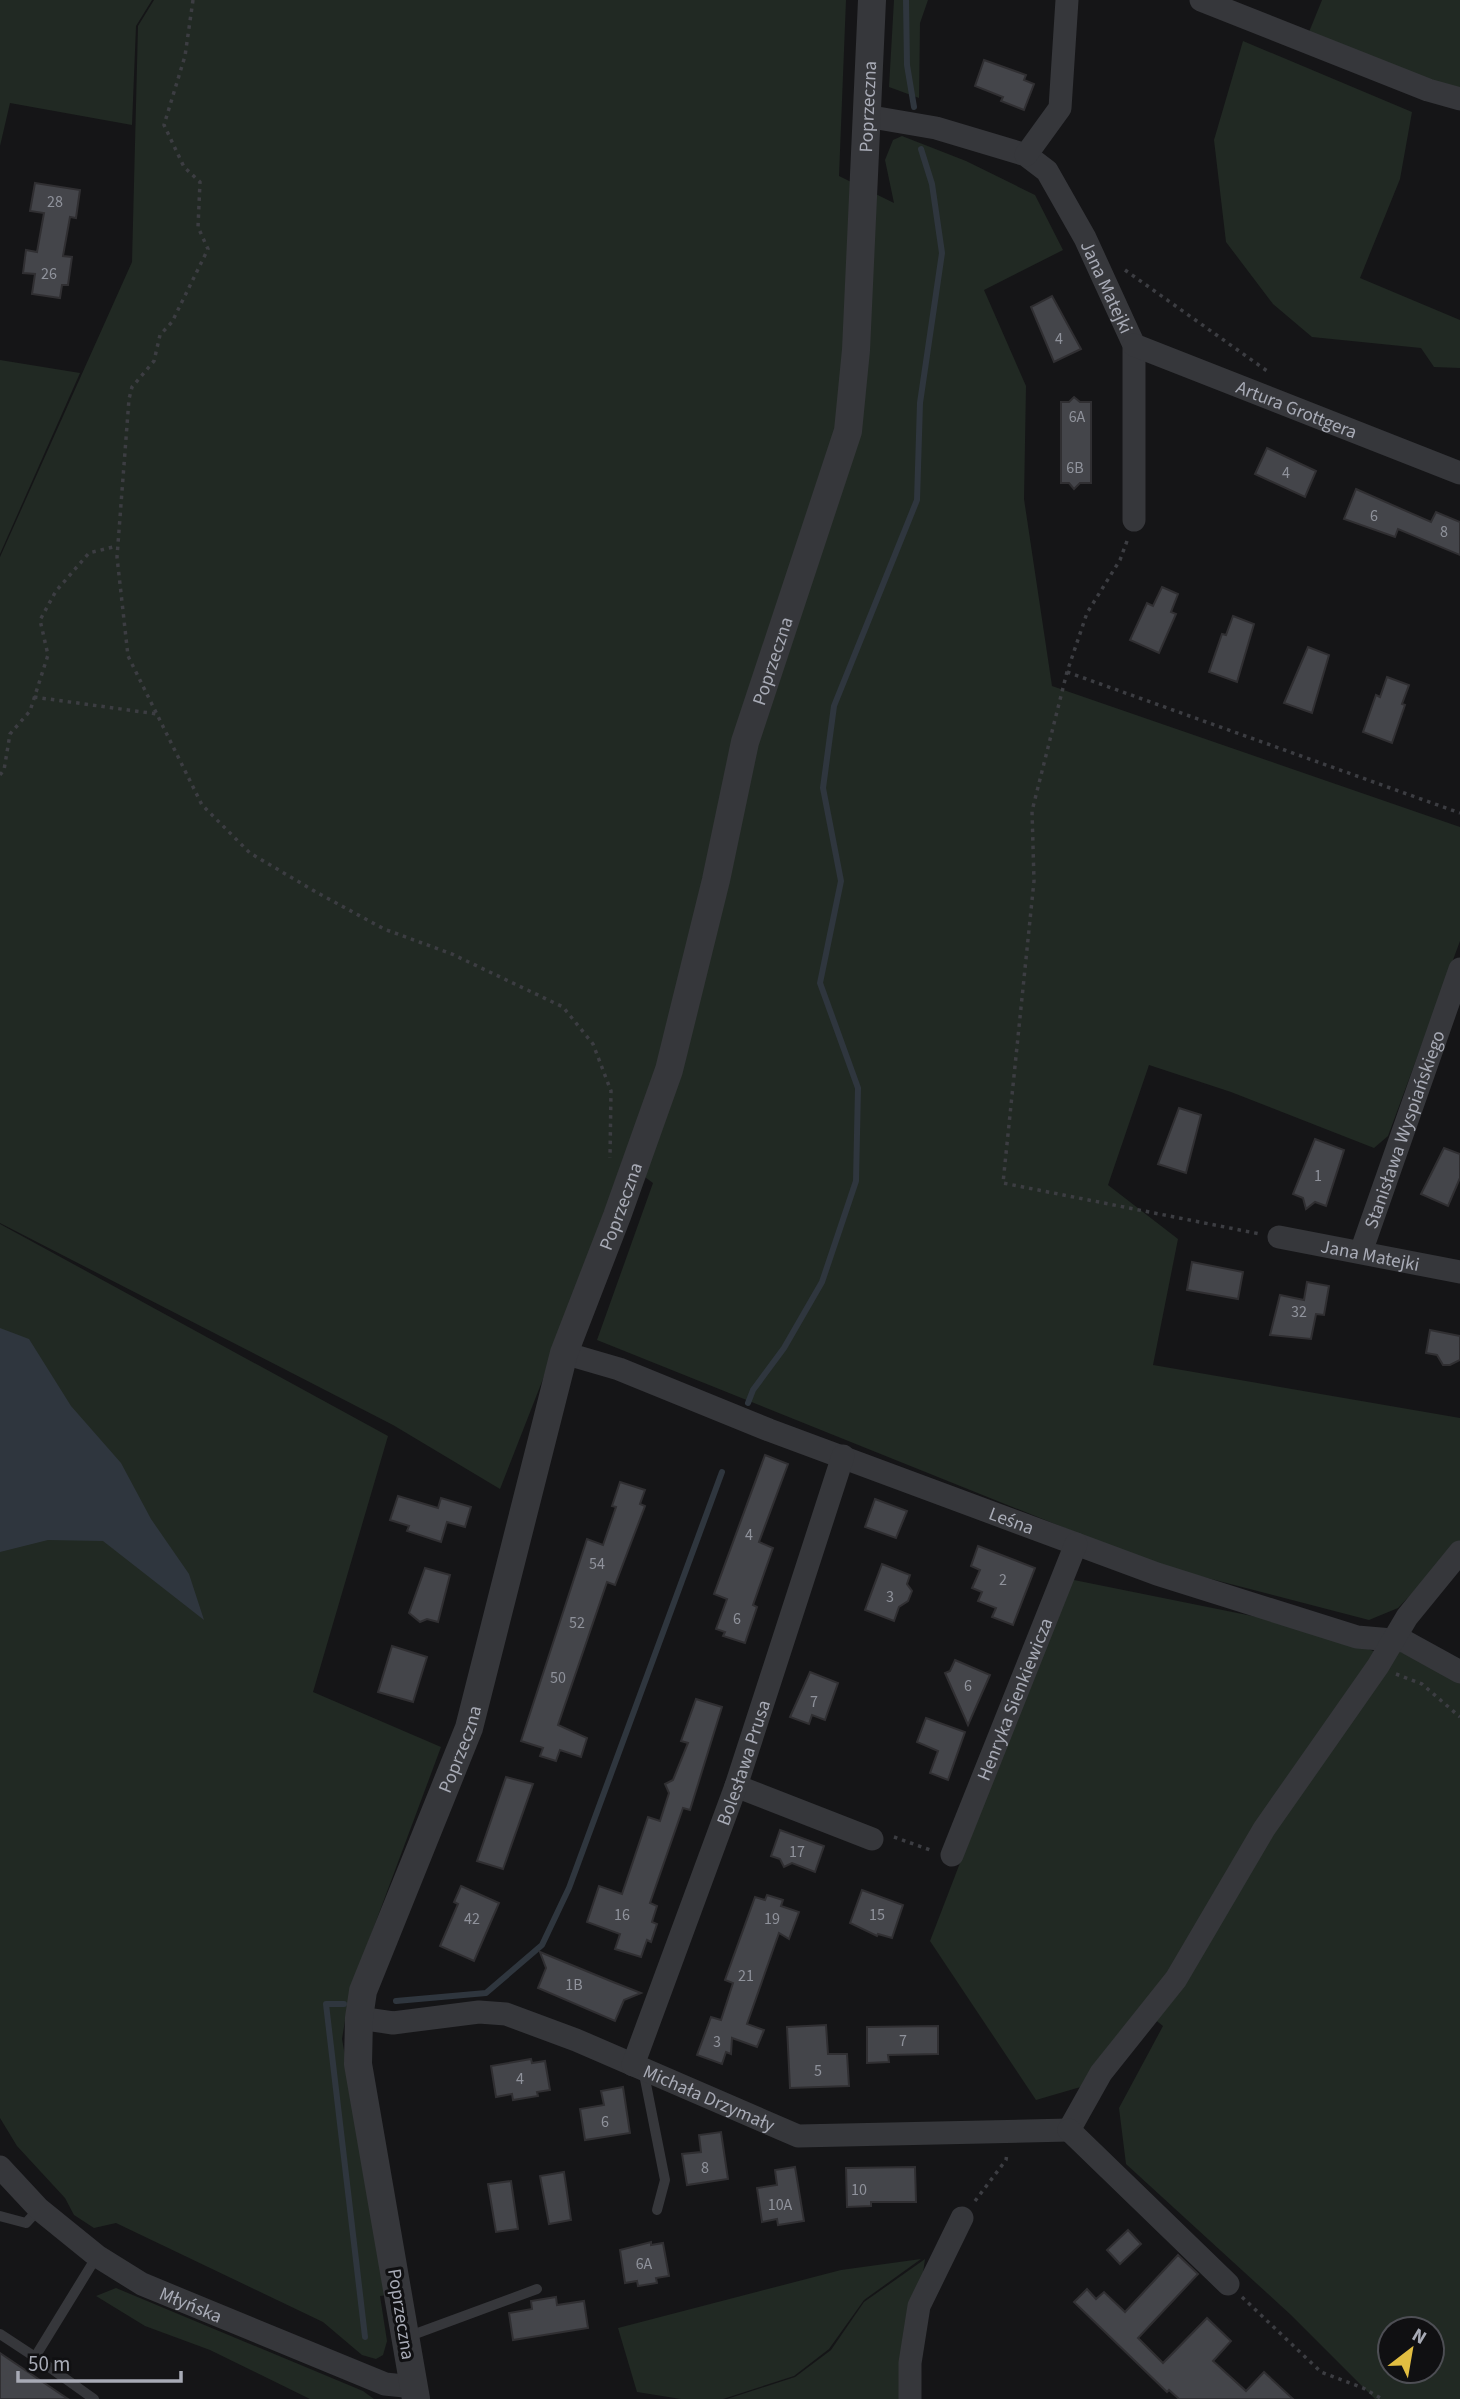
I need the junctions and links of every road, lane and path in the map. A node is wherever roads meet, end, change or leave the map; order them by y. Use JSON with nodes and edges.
{"nodes":[{"id":1,"x":193,"y":0,"type":"edge"},
{"id":2,"x":872,"y":0,"type":"edge"},
{"id":3,"x":1067,"y":0,"type":"edge"},
{"id":4,"x":1201,"y":0,"type":"edge"},
{"id":5,"x":1460,"y":99,"type":"edge"},
{"id":6,"x":866,"y":116,"type":"junction"},
{"id":7,"x":1027,"y":155,"type":"junction"},
{"id":8,"x":1123,"y":268,"type":"dead end"},
{"id":9,"x":1134,"y":345,"type":"junction"},
{"id":10,"x":1279,"y":378,"type":"dead end"},
{"id":11,"x":1460,"y":473,"type":"edge"},
{"id":12,"x":1134,"y":520,"type":"joint"},
{"id":13,"x":117,"y":547,"type":"junction"},
{"id":14,"x":1067,"y":672,"type":"junction"},
{"id":15,"x":34,"y":697,"type":"junction"},
{"id":16,"x":157,"y":714,"type":"junction"},
{"id":17,"x":0,"y":775,"type":"edge"},
{"id":18,"x":1460,"y":813,"type":"edge"},
{"id":19,"x":1460,"y":969,"type":"edge"},
{"id":20,"x":610,"y":1168,"type":"dead end"},
{"id":21,"x":1279,"y":1237,"type":"joint"},
{"id":22,"x":1362,"y":1252,"type":"junction"},
{"id":23,"x":1460,"y":1272,"type":"edge"},
{"id":24,"x":564,"y":1353,"type":"junction"},
{"id":25,"x":843,"y":1456,"type":"junction"},
{"id":26,"x":1076,"y":1544,"type":"junction"},
{"id":27,"x":1460,"y":1552,"type":"edge"},
{"id":28,"x":1394,"y":1639,"type":"junction"},
{"id":29,"x":1378,"y":1667,"type":"junction"},
{"id":30,"x":1460,"y":1672,"type":"edge"},
{"id":31,"x":1460,"y":1717,"type":"edge"},
{"id":32,"x":736,"y":1786,"type":"junction"},
{"id":33,"x":872,"y":1839,"type":"joint"},
{"id":34,"x":952,"y":1855,"type":"joint"},
{"id":35,"x":359,"y":2018,"type":"junction"},
{"id":36,"x":638,"y":2067,"type":"junction"},
{"id":37,"x":1011,"y":2130,"type":"junction"},
{"id":38,"x":1069,"y":2130,"type":"junction"},
{"id":39,"x":0,"y":2167,"type":"edge"},
{"id":40,"x":39,"y":2208,"type":"junction"},
{"id":41,"x":657,"y":2210,"type":"dead end"},
{"id":42,"x":0,"y":2216,"type":"edge"},
{"id":43,"x":962,"y":2218,"type":"joint"},
{"id":44,"x":97,"y":2256,"type":"junction"},
{"id":45,"x":1227,"y":2284,"type":"joint"},
{"id":46,"x":537,"y":2289,"type":"dead end"},
{"id":47,"x":0,"y":2334,"type":"edge"},
{"id":48,"x":407,"y":2337,"type":"junction"},
{"id":49,"x":35,"y":2357,"type":"junction"},
{"id":50,"x":415,"y":2393,"type":"edge"},
{"id":51,"x":94,"y":2399,"type":"edge"},
{"id":52,"x":910,"y":2399,"type":"edge"},
{"id":53,"x":1382,"y":2399,"type":"edge"}],
"edges":[{"from":1,"to":13,"type":"path"},
{"from":2,"to":6,"type":"street","name":"Poprzeczna"},
{"from":3,"to":7,"type":"street"},
{"from":4,"to":5,"type":"street"},
{"from":6,"to":7,"type":"street","name":"Jana Matejki"},
{"from":6,"to":24,"type":"street","name":"Poprzeczna"},
{"from":7,"to":9,"type":"street","name":"Jana Matejki"},
{"from":8,"to":10,"type":"path"},
{"from":9,"to":11,"type":"street","name":"Artura Grottgera"},
{"from":9,"to":12,"type":"street","name":"Jana Matejki"},
{"from":12,"to":14,"type":"path"},
{"from":13,"to":15,"type":"path"},
{"from":13,"to":16,"type":"path"},
{"from":14,"to":18,"type":"path"},
{"from":14,"to":21,"type":"path"},
{"from":15,"to":16,"type":"path"},
{"from":15,"to":17,"type":"path"},
{"from":16,"to":20,"type":"path"},
{"from":19,"to":22,"type":"street","name":"Stanisława Wyspiańskiego"},
{"from":21,"to":22,"type":"street","name":"Jana Matejki"},
{"from":22,"to":23,"type":"street","name":"Jana Matejki"},
{"from":24,"to":25,"type":"street","name":"Leśna"},
{"from":24,"to":35,"type":"street","name":"Poprzeczna"},
{"from":25,"to":26,"type":"street","name":"Leśna"},
{"from":25,"to":32,"type":"street","name":"Bolesława Prusa"},
{"from":26,"to":28,"type":"street","name":"Leśna"},
{"from":26,"to":34,"type":"street","name":"Henryka Sienkiewicza"},
{"from":27,"to":28,"type":"street"},
{"from":28,"to":29,"type":"street"},
{"from":28,"to":30,"type":"street","name":"Leśna"},
{"from":29,"to":31,"type":"path"},
{"from":29,"to":38,"type":"street"},
{"from":32,"to":33,"type":"street"},
{"from":32,"to":36,"type":"street","name":"Bolesława Prusa"},
{"from":33,"to":34,"type":"path"},
{"from":35,"to":36,"type":"street","name":"Michała Drzymały"},
{"from":35,"to":48,"type":"street","name":"Poprzeczna"},
{"from":36,"to":37,"type":"street","name":"Michała Drzymały"},
{"from":36,"to":41,"type":"lane"},
{"from":37,"to":38,"type":"street","name":"Michała Drzymały"},
{"from":37,"to":43,"type":"path"},
{"from":38,"to":45,"type":"street"},
{"from":39,"to":40,"type":"street","name":"Młyńska"},
{"from":40,"to":42,"type":"lane"},
{"from":40,"to":44,"type":"street","name":"Młyńska"},
{"from":43,"to":52,"type":"street"},
{"from":44,"to":49,"type":"lane"},
{"from":44,"to":50,"type":"street","name":"Młyńska"},
{"from":45,"to":53,"type":"path"},
{"from":46,"to":48,"type":"lane"},
{"from":47,"to":49,"type":"lane"},
{"from":48,"to":50,"type":"street","name":"Poprzeczna"},
{"from":49,"to":51,"type":"lane"}]}
